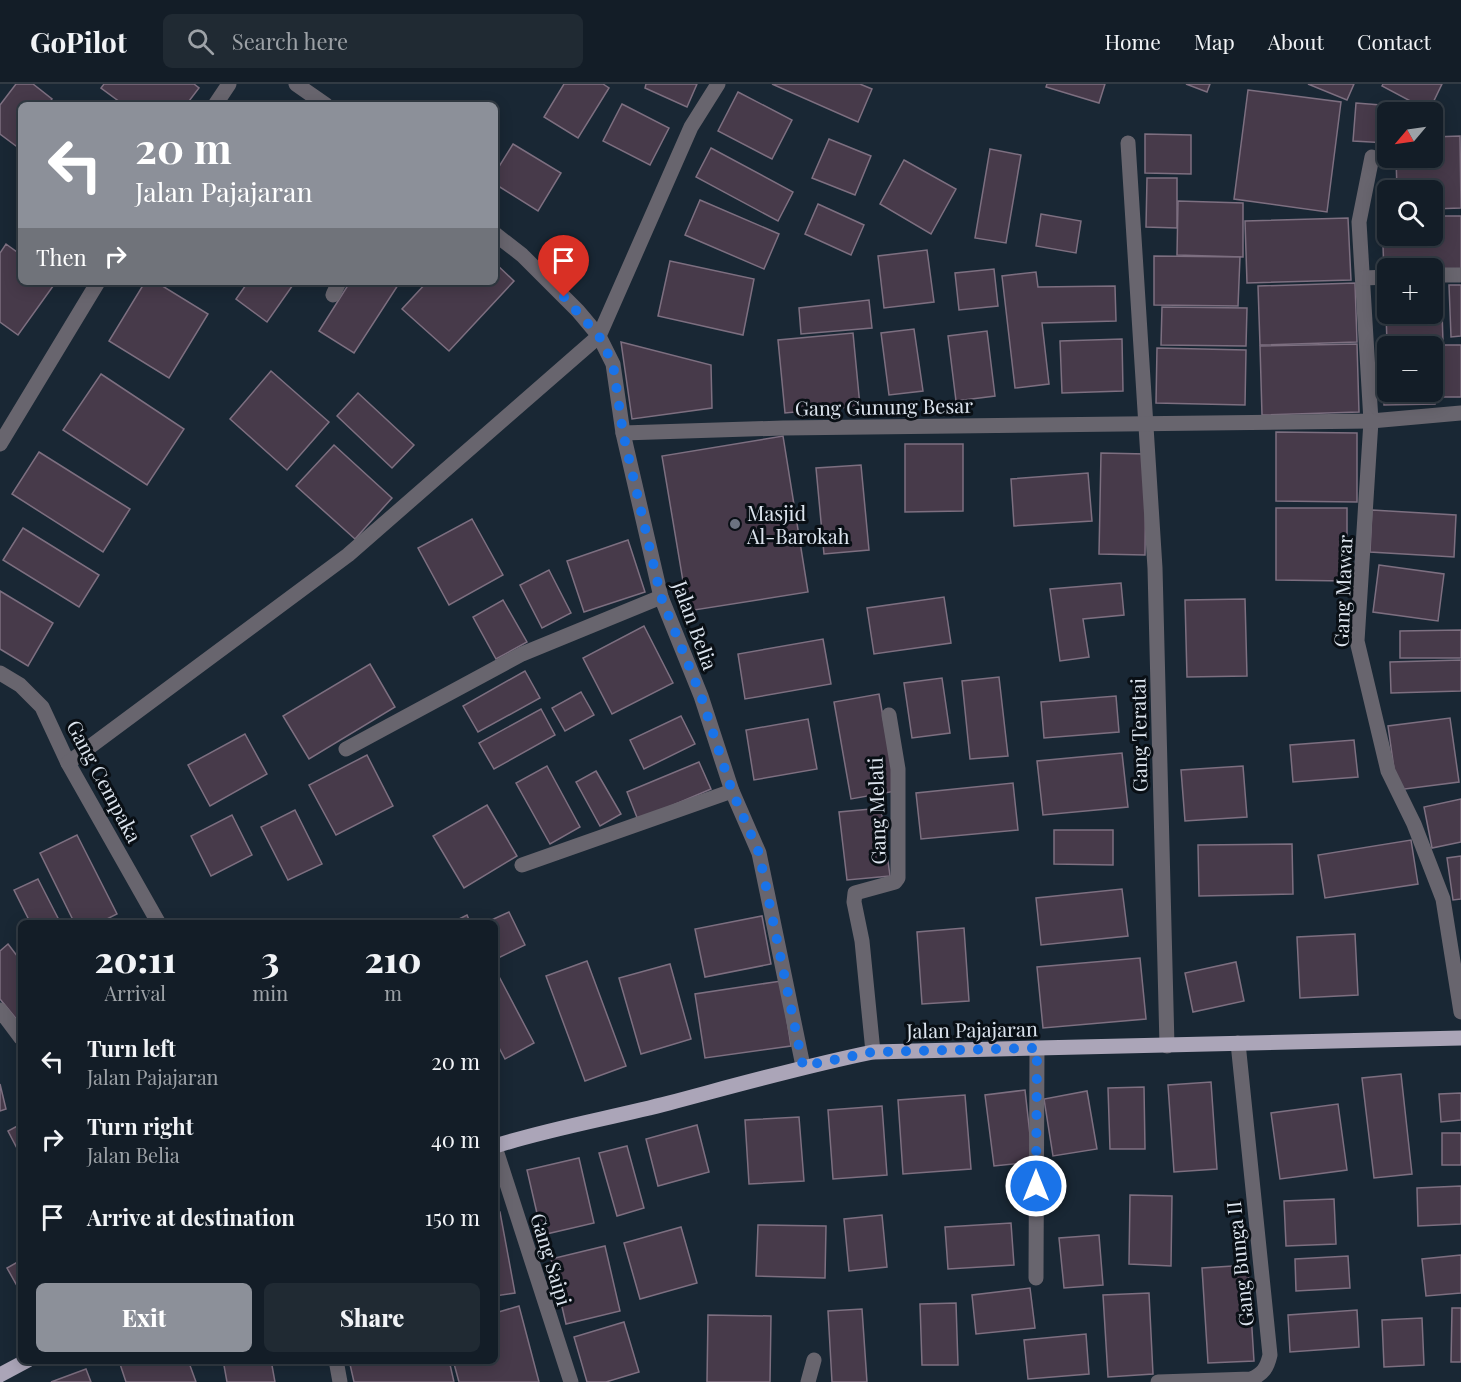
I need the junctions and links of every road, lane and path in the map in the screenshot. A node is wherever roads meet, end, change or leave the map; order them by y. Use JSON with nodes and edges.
{"nodes":[{"id":1,"x":229,"y":84,"type":"edge"},
{"id":2,"x":296,"y":84,"type":"edge"},
{"id":3,"x":718,"y":84,"type":"edge"},
{"id":4,"x":217,"y":102,"type":"edge"},
{"id":5,"x":322,"y":102,"type":"edge"},
{"id":6,"x":1128,"y":143,"type":"dead end"},
{"id":7,"x":1372,"y":156,"type":"dead end"},
{"id":8,"x":498,"y":236,"type":"edge"},
{"id":9,"x":1461,"y":274,"type":"edge"},
{"id":10,"x":1443,"y":275,"type":"edge"},
{"id":11,"x":1377,"y":277,"type":"edge"},
{"id":12,"x":1364,"y":278,"type":"junction"},
{"id":13,"x":96,"y":285,"type":"edge"},
{"id":14,"x":599,"y":336,"type":"junction"},
{"id":15,"x":1461,"y":413,"type":"edge"},
{"id":16,"x":1371,"y":421,"type":"junction"},
{"id":17,"x":1147,"y":424,"type":"junction"},
{"id":18,"x":623,"y":433,"type":"junction"},
{"id":19,"x":0,"y":444,"type":"edge"},
{"id":20,"x":661,"y":597,"type":"junction"},
{"id":21,"x":0,"y":673,"type":"edge"},
{"id":22,"x":890,"y":715,"type":"dead end"},
{"id":23,"x":346,"y":748,"type":"dead end"},
{"id":24,"x":68,"y":763,"type":"junction"},
{"id":25,"x":732,"y":791,"type":"junction"},
{"id":26,"x":522,"y":865,"type":"dead end"},
{"id":27,"x":157,"y":920,"type":"edge"},
{"id":28,"x":0,"y":1010,"type":"edge"},
{"id":29,"x":1461,"y":1012,"type":"edge"},
{"id":30,"x":18,"y":1034,"type":"edge"},
{"id":31,"x":1461,"y":1038,"type":"edge"},
{"id":32,"x":1238,"y":1043,"type":"junction"},
{"id":33,"x":1167,"y":1046,"type":"junction"},
{"id":34,"x":1037,"y":1048,"type":"junction"},
{"id":35,"x":873,"y":1052,"type":"junction"},
{"id":36,"x":803,"y":1066,"type":"junction"},
{"id":37,"x":498,"y":1145,"type":"edge"},
{"id":38,"x":498,"y":1155,"type":"edge"},
{"id":39,"x":1036,"y":1278,"type":"dead end"},
{"id":40,"x":814,"y":1360,"type":"dead end"},
{"id":41,"x":21,"y":1364,"type":"edge"},
{"id":42,"x":337,"y":1364,"type":"edge"},
{"id":43,"x":0,"y":1375,"type":"edge"},
{"id":44,"x":340,"y":1382,"type":"edge"},
{"id":45,"x":571,"y":1382,"type":"edge"},
{"id":46,"x":808,"y":1382,"type":"edge"},
{"id":47,"x":1158,"y":1382,"type":"edge"}],
"edges":[{"from":1,"to":4,"type":"street"},
{"from":2,"to":5,"type":"street"},
{"from":3,"to":14,"type":"street"},
{"from":6,"to":17,"type":"street","name":"Gang Teratai"},
{"from":7,"to":12,"type":"street","name":"Gang Mawar"},
{"from":8,"to":14,"type":"street","name":"Jalan Belia"},
{"from":9,"to":10,"type":"street"},
{"from":11,"to":12,"type":"street"},
{"from":12,"to":16,"type":"street","name":"Gang Mawar"},
{"from":13,"to":19,"type":"street"},
{"from":14,"to":18,"type":"street","name":"Jalan Belia"},
{"from":14,"to":24,"type":"street"},
{"from":15,"to":16,"type":"street","name":"Gang Gunung Besar"},
{"from":16,"to":17,"type":"street","name":"Gang Gunung Besar"},
{"from":16,"to":29,"type":"street","name":"Gang Mawar"},
{"from":17,"to":18,"type":"street","name":"Gang Gunung Besar"},
{"from":17,"to":33,"type":"street","name":"Gang Teratai"},
{"from":18,"to":20,"type":"street","name":"Jalan Belia"},
{"from":20,"to":23,"type":"street"},
{"from":20,"to":25,"type":"street","name":"Jalan Belia"},
{"from":21,"to":24,"type":"street","name":"Gang Cempaka"},
{"from":22,"to":35,"type":"street","name":"Gang Melati"},
{"from":24,"to":27,"type":"street","name":"Gang Cempaka"},
{"from":25,"to":26,"type":"street"},
{"from":25,"to":36,"type":"street","name":"Jalan Belia"},
{"from":28,"to":30,"type":"street"},
{"from":31,"to":32,"type":"main road","name":"Jalan Pajajaran"},
{"from":32,"to":33,"type":"main road","name":"Jalan Pajajaran"},
{"from":32,"to":47,"type":"street","name":"Gang Bunga II"},
{"from":33,"to":34,"type":"main road","name":"Jalan Pajajaran"},
{"from":34,"to":35,"type":"main road","name":"Jalan Pajajaran"},
{"from":34,"to":39,"type":"street"},
{"from":35,"to":36,"type":"main road","name":"Jalan Pajajaran"},
{"from":36,"to":37,"type":"main road","name":"Jalan Pajajaran"},
{"from":38,"to":45,"type":"street","name":"Gang Saipi"},
{"from":40,"to":46,"type":"street"},
{"from":41,"to":43,"type":"main road"},
{"from":42,"to":44,"type":"street"}]}
